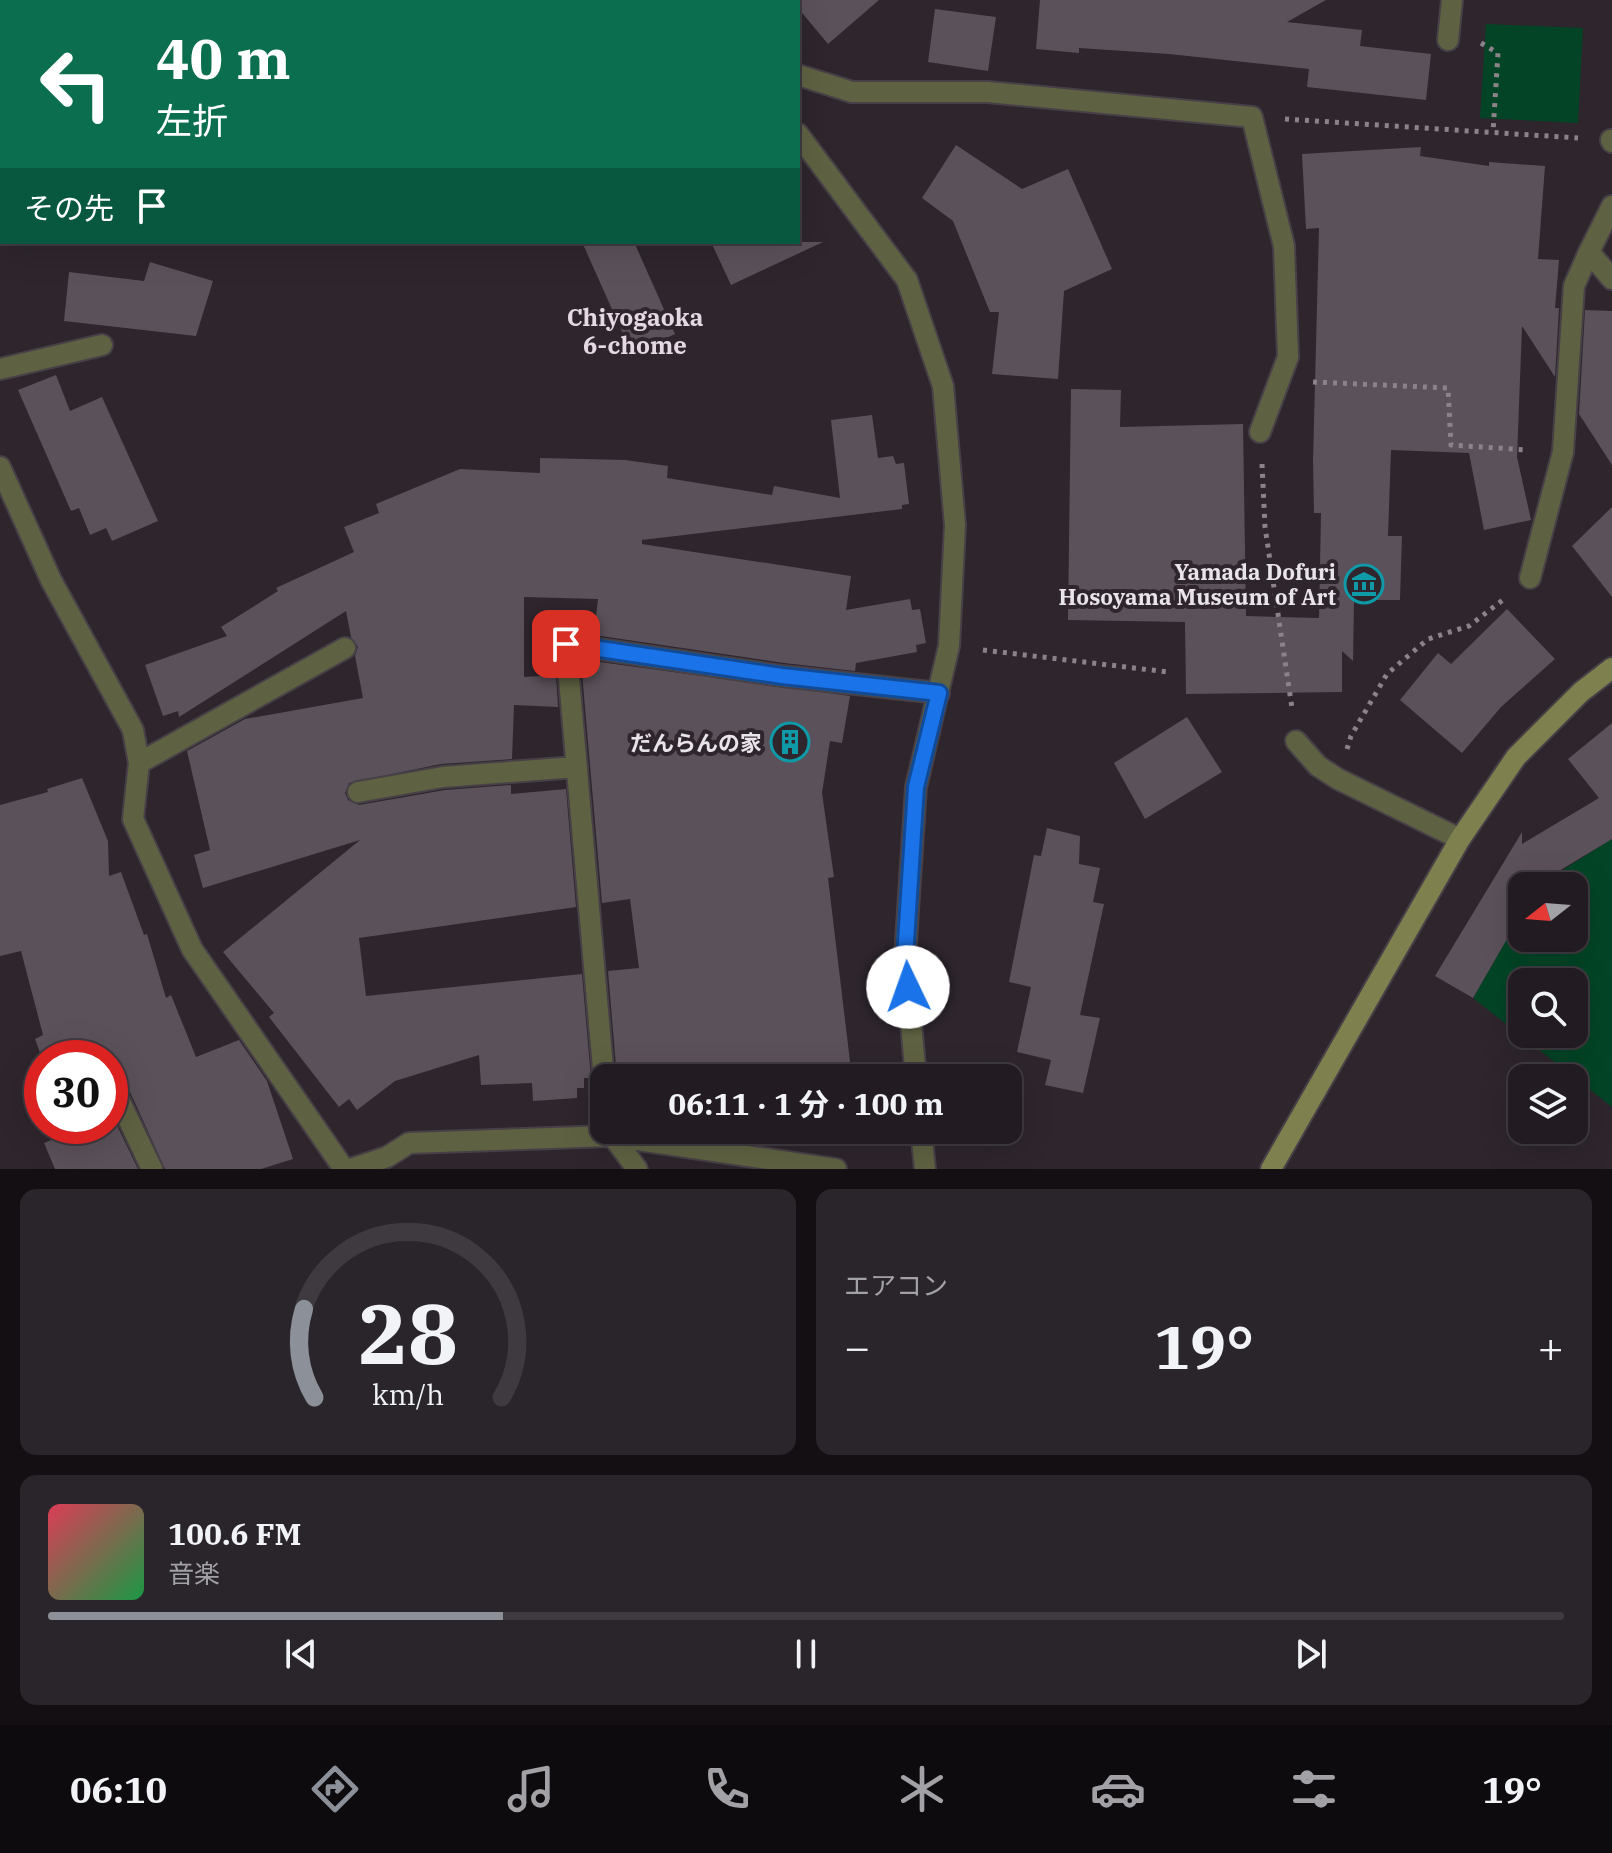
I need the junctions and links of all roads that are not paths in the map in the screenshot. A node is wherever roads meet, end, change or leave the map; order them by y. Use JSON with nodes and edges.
{"nodes":[{"id":1,"x":1452,"y":0,"type":"edge"},
{"id":2,"x":1449,"y":32,"type":"road end"},
{"id":3,"x":800,"y":76,"type":"edge"},
{"id":4,"x":800,"y":137,"type":"edge"},
{"id":5,"x":1612,"y":206,"type":"edge"},
{"id":6,"x":1589,"y":252,"type":"junction"},
{"id":7,"x":1612,"y":279,"type":"edge"},
{"id":8,"x":102,"y":345,"type":"dead end"},
{"id":9,"x":0,"y":369,"type":"edge"},
{"id":10,"x":1260,"y":432,"type":"road end"},
{"id":11,"x":0,"y":467,"type":"edge"},
{"id":12,"x":1530,"y":578,"type":"road end"},
{"id":13,"x":345,"y":648,"type":"dead end"},
{"id":14,"x":1612,"y":668,"type":"edge"},
{"id":15,"x":939,"y":693,"type":"junction"},
{"id":16,"x":1296,"y":741,"type":"road end"},
{"id":17,"x":139,"y":763,"type":"junction"},
{"id":18,"x":577,"y":767,"type":"junction"},
{"id":19,"x":358,"y":792,"type":"dead end"},
{"id":20,"x":1460,"y":839,"type":"junction"},
{"id":21,"x":603,"y":1064,"type":"edge"},
{"id":22,"x":915,"y":1064,"type":"edge"},
{"id":23,"x":128,"y":1119,"type":"edge"},
{"id":24,"x":590,"y":1134,"type":"edge"},
{"id":25,"x":618,"y":1144,"type":"edge"},
{"id":26,"x":678,"y":1144,"type":"edge"},
{"id":27,"x":922,"y":1144,"type":"edge"},
{"id":28,"x":152,"y":1169,"type":"edge"},
{"id":29,"x":344,"y":1169,"type":"edge"},
{"id":30,"x":351,"y":1169,"type":"edge"},
{"id":31,"x":637,"y":1169,"type":"edge"},
{"id":32,"x":836,"y":1169,"type":"edge"},
{"id":33,"x":925,"y":1169,"type":"edge"},
{"id":34,"x":1271,"y":1169,"type":"edge"}],
"edges":[{"from":1,"to":2,"type":"street"},
{"from":3,"to":10,"type":"street"},
{"from":4,"to":15,"type":"street"},
{"from":5,"to":6,"type":"street"},
{"from":6,"to":7,"type":"street"},
{"from":6,"to":12,"type":"street"},
{"from":8,"to":9,"type":"street"},
{"from":11,"to":17,"type":"street"},
{"from":13,"to":17,"type":"street"},
{"from":14,"to":20,"type":"street"},
{"from":15,"to":18,"type":"street"},
{"from":15,"to":22,"type":"street"},
{"from":16,"to":20,"type":"street"},
{"from":17,"to":29,"type":"street"},
{"from":18,"to":19,"type":"street"},
{"from":18,"to":21,"type":"street"},
{"from":20,"to":34,"type":"street"},
{"from":23,"to":28,"type":"street"},
{"from":24,"to":30,"type":"street"},
{"from":25,"to":31,"type":"street"},
{"from":26,"to":32,"type":"street"},
{"from":27,"to":33,"type":"street"}]}
